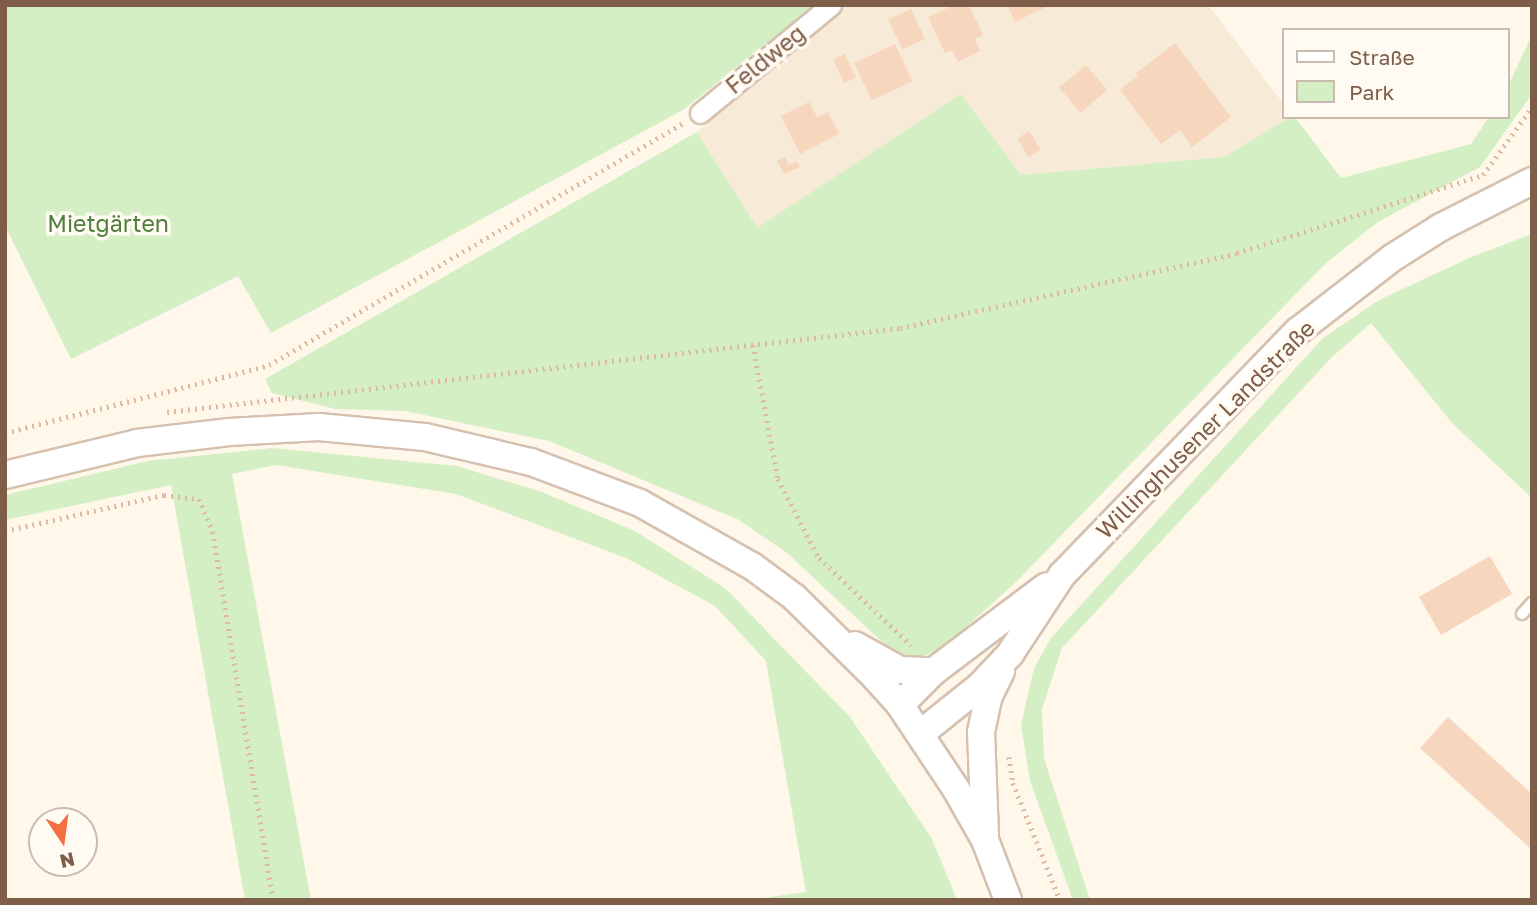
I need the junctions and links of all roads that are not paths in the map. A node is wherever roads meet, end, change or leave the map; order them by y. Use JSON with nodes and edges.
{"nodes":[{"id":1,"x":831,"y":5,"type":"edge"},
{"id":2,"x":700,"y":113,"type":"road end"},
{"id":3,"x":1532,"y":181,"type":"edge"},
{"id":4,"x":5,"y":475,"type":"edge"},
{"id":5,"x":1062,"y":575,"type":"junction"},
{"id":6,"x":1532,"y":604,"type":"edge"},
{"id":7,"x":1521,"y":614,"type":"dead end"},
{"id":8,"x":832,"y":632,"type":"junction"},
{"id":9,"x":1010,"y":654,"type":"junction"},
{"id":10,"x":934,"y":671,"type":"junction"},
{"id":11,"x":910,"y":720,"type":"junction"},
{"id":12,"x":985,"y":840,"type":"junction"},
{"id":13,"x":1008,"y":900,"type":"edge"}],
"edges":[{"from":1,"to":2,"type":"street","name":"Feldweg"},
{"from":3,"to":5,"type":"main road","name":"Willinghusener Landstraße"},
{"from":4,"to":8,"type":"main road"},
{"from":5,"to":9,"type":"main road","name":"Willinghusener Landstraße"},
{"from":5,"to":10,"type":"main road","name":"Willinghusener Landstraße"},
{"from":6,"to":7,"type":"lane"},
{"from":8,"to":10,"type":"main road"},
{"from":8,"to":11,"type":"main road"},
{"from":9,"to":11,"type":"main road","name":"Willinghusener Landstraße"},
{"from":9,"to":12,"type":"main road"},
{"from":10,"to":11,"type":"main road","name":"Willinghusener Landstraße"},
{"from":11,"to":12,"type":"main road"},
{"from":12,"to":13,"type":"main road"}]}
